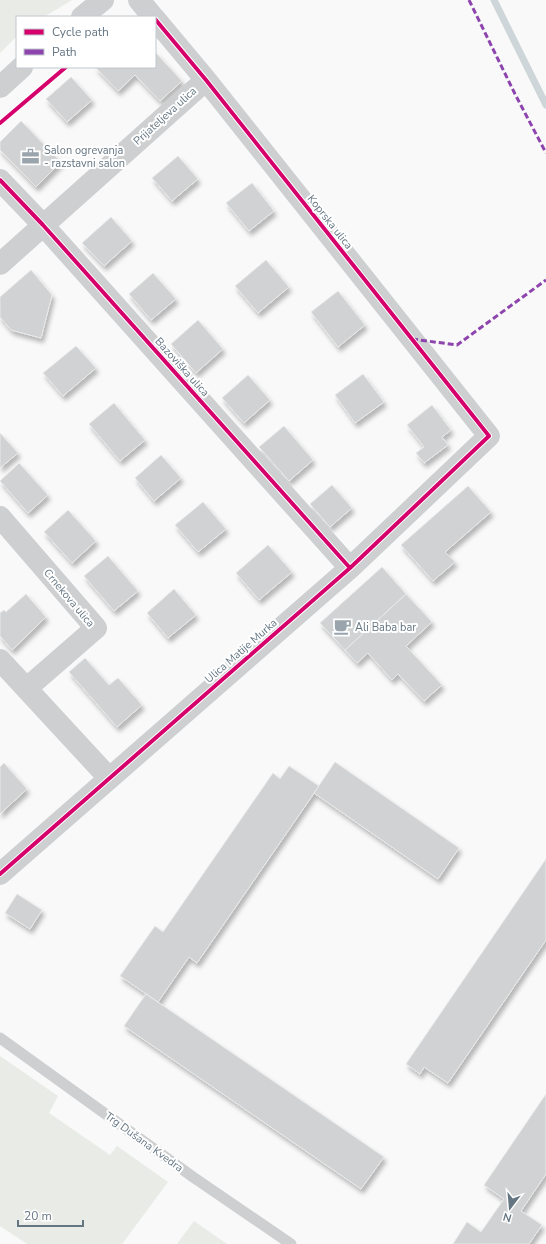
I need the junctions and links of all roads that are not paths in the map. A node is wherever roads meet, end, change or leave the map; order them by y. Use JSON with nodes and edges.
{"nodes":[{"id":1,"x":103,"y":0,"type":"edge"},
{"id":2,"x":139,"y":0,"type":"edge"},
{"id":3,"x":83,"y":16,"type":"edge"},
{"id":4,"x":152,"y":16,"type":"edge"},
{"id":5,"x":156,"y":20,"type":"edge"},
{"id":6,"x":21,"y":68,"type":"edge"},
{"id":7,"x":206,"y":80,"type":"junction"},
{"id":8,"x":0,"y":87,"type":"edge"},
{"id":9,"x":0,"y":180,"type":"edge"},
{"id":10,"x":43,"y":225,"type":"junction"},
{"id":11,"x":0,"y":264,"type":"edge"},
{"id":12,"x":489,"y":436,"type":"joint"},
{"id":13,"x":0,"y":517,"type":"edge"},
{"id":14,"x":350,"y":568,"type":"junction"},
{"id":15,"x":0,"y":660,"type":"edge"},
{"id":16,"x":27,"y":688,"type":"junction"},
{"id":17,"x":109,"y":778,"type":"junction"},
{"id":18,"x":0,"y":874,"type":"edge"},
{"id":19,"x":0,"y":1038,"type":"edge"},
{"id":20,"x":290,"y":1244,"type":"edge"}],
"edges":[{"from":1,"to":3,"type":"street"},
{"from":2,"to":4,"type":"street"},
{"from":5,"to":7,"type":"street","name":"Koprska ulica"},
{"from":6,"to":8,"type":"street"},
{"from":7,"to":10,"type":"street","name":"Prijateljeva ulica"},
{"from":7,"to":12,"type":"street","name":"Koprska ulica"},
{"from":9,"to":10,"type":"street","name":"Bazoviška ulica"},
{"from":10,"to":11,"type":"street","name":"Prijateljeva ulica"},
{"from":10,"to":14,"type":"street","name":"Bazoviška ulica"},
{"from":12,"to":14,"type":"street","name":"Ulica Matije Murka"},
{"from":13,"to":16,"type":"street","name":"Crnekova ulica"},
{"from":14,"to":17,"type":"street","name":"Ulica Matije Murka"},
{"from":15,"to":16,"type":"street"},
{"from":16,"to":17,"type":"street"},
{"from":17,"to":18,"type":"street","name":"Ulica Matije Murka"},
{"from":19,"to":20,"type":"lane","name":"Trg Dušana Kvedra"}]}
